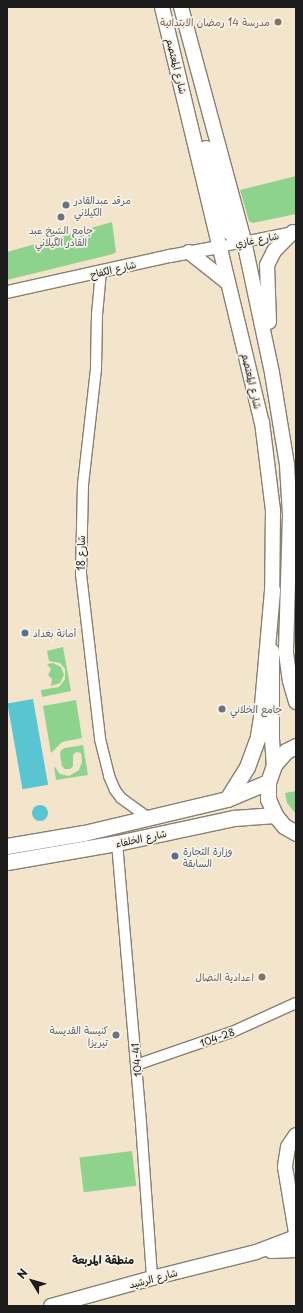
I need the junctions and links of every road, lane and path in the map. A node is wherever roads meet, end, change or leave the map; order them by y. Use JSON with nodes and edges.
{"nodes":[{"id":1,"x":162,"y":7,"type":"edge"},
{"id":2,"x":181,"y":10,"type":"edge"},
{"id":3,"x":174,"y":51,"type":"junction"},
{"id":4,"x":295,"y":231,"type":"edge"},
{"id":5,"x":244,"y":241,"type":"junction"},
{"id":6,"x":219,"y":247,"type":"junction"},
{"id":7,"x":189,"y":252,"type":"junction"},
{"id":8,"x":101,"y":271,"type":"junction"},
{"id":9,"x":228,"y":283,"type":"junction"},
{"id":10,"x":7,"y":292,"type":"edge"},
{"id":11,"x":270,"y":360,"type":"junction"},
{"id":12,"x":272,"y":589,"type":"junction"},
{"id":13,"x":296,"y":702,"type":"edge"},
{"id":14,"x":296,"y":746,"type":"edge"},
{"id":15,"x":274,"y":765,"type":"junction"},
{"id":16,"x":268,"y":782,"type":"junction"},
{"id":17,"x":227,"y":799,"type":"junction"},
{"id":18,"x":275,"y":815,"type":"junction"},
{"id":19,"x":147,"y":817,"type":"junction"},
{"id":20,"x":296,"y":833,"type":"edge"},
{"id":21,"x":117,"y":843,"type":"junction"},
{"id":22,"x":7,"y":846,"type":"edge"},
{"id":23,"x":7,"y":862,"type":"edge"},
{"id":24,"x":296,"y":1003,"type":"edge"},
{"id":25,"x":136,"y":1065,"type":"junction"},
{"id":26,"x":296,"y":1135,"type":"edge"},
{"id":27,"x":296,"y":1146,"type":"edge"},
{"id":28,"x":296,"y":1188,"type":"edge"},
{"id":29,"x":292,"y":1217,"type":"junction"},
{"id":30,"x":296,"y":1233,"type":"edge"},
{"id":31,"x":296,"y":1237,"type":"edge"},
{"id":32,"x":275,"y":1245,"type":"junction"},
{"id":33,"x":296,"y":1250,"type":"edge"},
{"id":34,"x":256,"y":1252,"type":"junction"},
{"id":35,"x":152,"y":1278,"type":"junction"},
{"id":36,"x":51,"y":1306,"type":"edge"}],
"edges":[{"from":1,"to":3,"type":"main road","name":"شارع المعتصم"},
{"from":2,"to":5,"type":"main road","name":"شارع المعتصم"},
{"from":3,"to":5,"type":"main road"},
{"from":3,"to":6,"type":"main road","name":"شارع المعتصم"},
{"from":4,"to":5,"type":"street","name":"شارع غازي"},
{"from":4,"to":11,"type":"main road"},
{"from":5,"to":6,"type":"street","name":"شارع غازي"},
{"from":5,"to":11,"type":"main road","name":"شارع المعتصم"},
{"from":6,"to":7,"type":"street","name":"شارع الكفاح"},
{"from":6,"to":9,"type":"main road","name":"شارع المعتصم"},
{"from":7,"to":8,"type":"street","name":"شارع الكفاح"},
{"from":7,"to":9,"type":"main road"},
{"from":8,"to":10,"type":"street","name":"شارع الكفاح"},
{"from":8,"to":19,"type":"street","name":"شارع 18"},
{"from":9,"to":12,"type":"main road","name":"شارع المعتصم"},
{"from":11,"to":13,"type":"main road","name":"شارع المعتصم"},
{"from":12,"to":15,"type":"main road","name":"شارع المعتصم"},
{"from":12,"to":17,"type":"main road"},
{"from":14,"to":15,"type":"main road"},
{"from":15,"to":16,"type":"main road"},
{"from":16,"to":17,"type":"main road","name":"شارع الخلفاء"},
{"from":16,"to":18,"type":"main road"},
{"from":17,"to":19,"type":"main road","name":"شارع الخلفاء"},
{"from":18,"to":20,"type":"main road"},
{"from":18,"to":21,"type":"main road","name":"شارع الخلفاء"},
{"from":19,"to":22,"type":"main road","name":"شارع الخلفاء"},
{"from":21,"to":23,"type":"main road","name":"شارع الخلفاء"},
{"from":21,"to":25,"type":"street","name":"104-41"},
{"from":24,"to":25,"type":"street","name":"104-28"},
{"from":25,"to":35,"type":"street","name":"104-41"},
{"from":26,"to":29,"type":"main road"},
{"from":27,"to":28,"type":"main road"},
{"from":29,"to":30,"type":"main road"},
{"from":29,"to":32,"type":"main road"},
{"from":31,"to":32,"type":"main road","name":"شارع الرشيد"},
{"from":32,"to":34,"type":"main road","name":"شارع الرشيد"},
{"from":33,"to":34,"type":"main road","name":"شارع الرشيد"},
{"from":34,"to":35,"type":"main road","name":"شارع الرشيد"},
{"from":35,"to":36,"type":"main road","name":"شارع الرشيد"}]}
